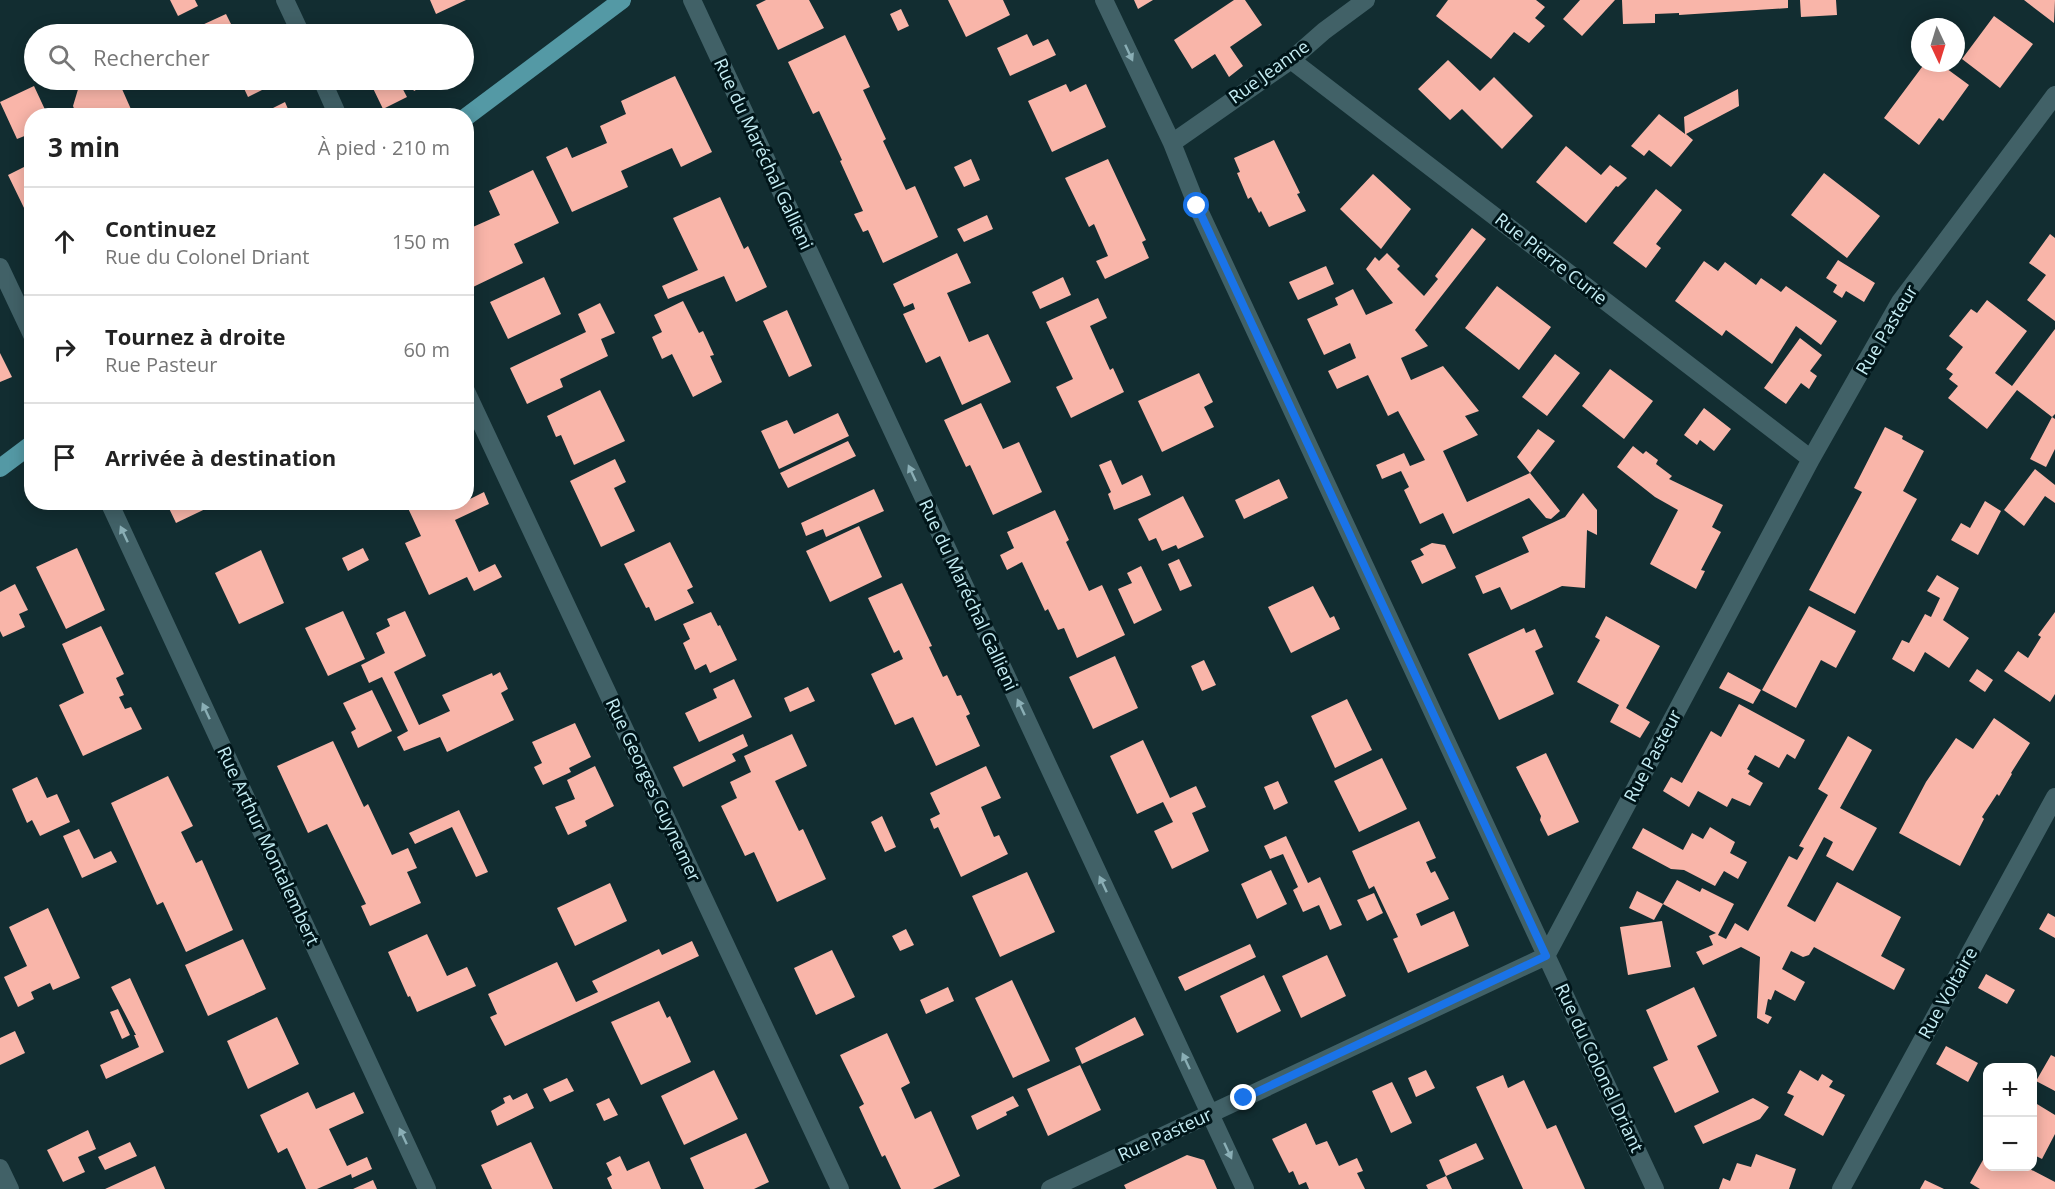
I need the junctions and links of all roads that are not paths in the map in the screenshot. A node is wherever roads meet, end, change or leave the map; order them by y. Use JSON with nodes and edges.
{"nodes":[{"id":1,"x":285,"y":0,"type":"edge"},
{"id":2,"x":622,"y":0,"type":"edge"},
{"id":3,"x":692,"y":0,"type":"edge"},
{"id":4,"x":1104,"y":0,"type":"edge"},
{"id":5,"x":1366,"y":0,"type":"edge"},
{"id":6,"x":296,"y":24,"type":"edge"},
{"id":7,"x":1291,"y":60,"type":"junction"},
{"id":8,"x":326,"y":90,"type":"edge"},
{"id":9,"x":2055,"y":95,"type":"edge"},
{"id":10,"x":334,"y":108,"type":"edge"},
{"id":11,"x":474,"y":111,"type":"edge"},
{"id":12,"x":1172,"y":143,"type":"junction"},
{"id":13,"x":0,"y":267,"type":"edge"},
{"id":14,"x":24,"y":318,"type":"edge"},
{"id":15,"x":474,"y":408,"type":"edge"},
{"id":16,"x":24,"y":450,"type":"edge"},
{"id":17,"x":1811,"y":459,"type":"junction"},
{"id":18,"x":0,"y":468,"type":"edge"},
{"id":19,"x":113,"y":510,"type":"edge"},
{"id":20,"x":2055,"y":797,"type":"edge"},
{"id":21,"x":1546,"y":956,"type":"junction"},
{"id":22,"x":1210,"y":1114,"type":"junction"},
{"id":23,"x":0,"y":1168,"type":"edge"},
{"id":24,"x":10,"y":1189,"type":"edge"},
{"id":25,"x":428,"y":1189,"type":"edge"},
{"id":26,"x":840,"y":1189,"type":"edge"},
{"id":27,"x":1050,"y":1189,"type":"edge"},
{"id":28,"x":1245,"y":1189,"type":"edge"},
{"id":29,"x":1655,"y":1189,"type":"edge"},
{"id":30,"x":1841,"y":1189,"type":"edge"}],
"edges":[{"from":1,"to":6,"type":"street"},
{"from":2,"to":11,"type":"main road"},
{"from":22,"to":3,"type":"street","name":"Rue du Maréchal Gallieni","one_way":true},
{"from":4,"to":12,"type":"street","name":"Rue du Colonel Driant","one_way":true},
{"from":5,"to":7,"type":"street","name":"Rue Jeanne"},
{"from":7,"to":12,"type":"street","name":"Rue Jeanne"},
{"from":7,"to":17,"type":"street","name":"Rue Pierre Curie"},
{"from":8,"to":10,"type":"street"},
{"from":9,"to":17,"type":"street","name":"Rue Pasteur"},
{"from":12,"to":21,"type":"street","name":"Rue du Colonel Driant"},
{"from":13,"to":14,"type":"street"},
{"from":15,"to":26,"type":"street","name":"Rue Georges Guynemer"},
{"from":16,"to":18,"type":"main road"},
{"from":17,"to":21,"type":"street","name":"Rue Pasteur"},
{"from":25,"to":19,"type":"street","name":"Rue Arthur Montalembert","one_way":true},
{"from":20,"to":30,"type":"street","name":"Rue Voltaire"},
{"from":21,"to":22,"type":"street","name":"Rue Pasteur"},
{"from":21,"to":29,"type":"street","name":"Rue du Colonel Driant"},
{"from":22,"to":27,"type":"street","name":"Rue Pasteur"},
{"from":22,"to":28,"type":"street","name":"Rue du Maréchal Gallieni","one_way":true},
{"from":23,"to":24,"type":"street"}]}
